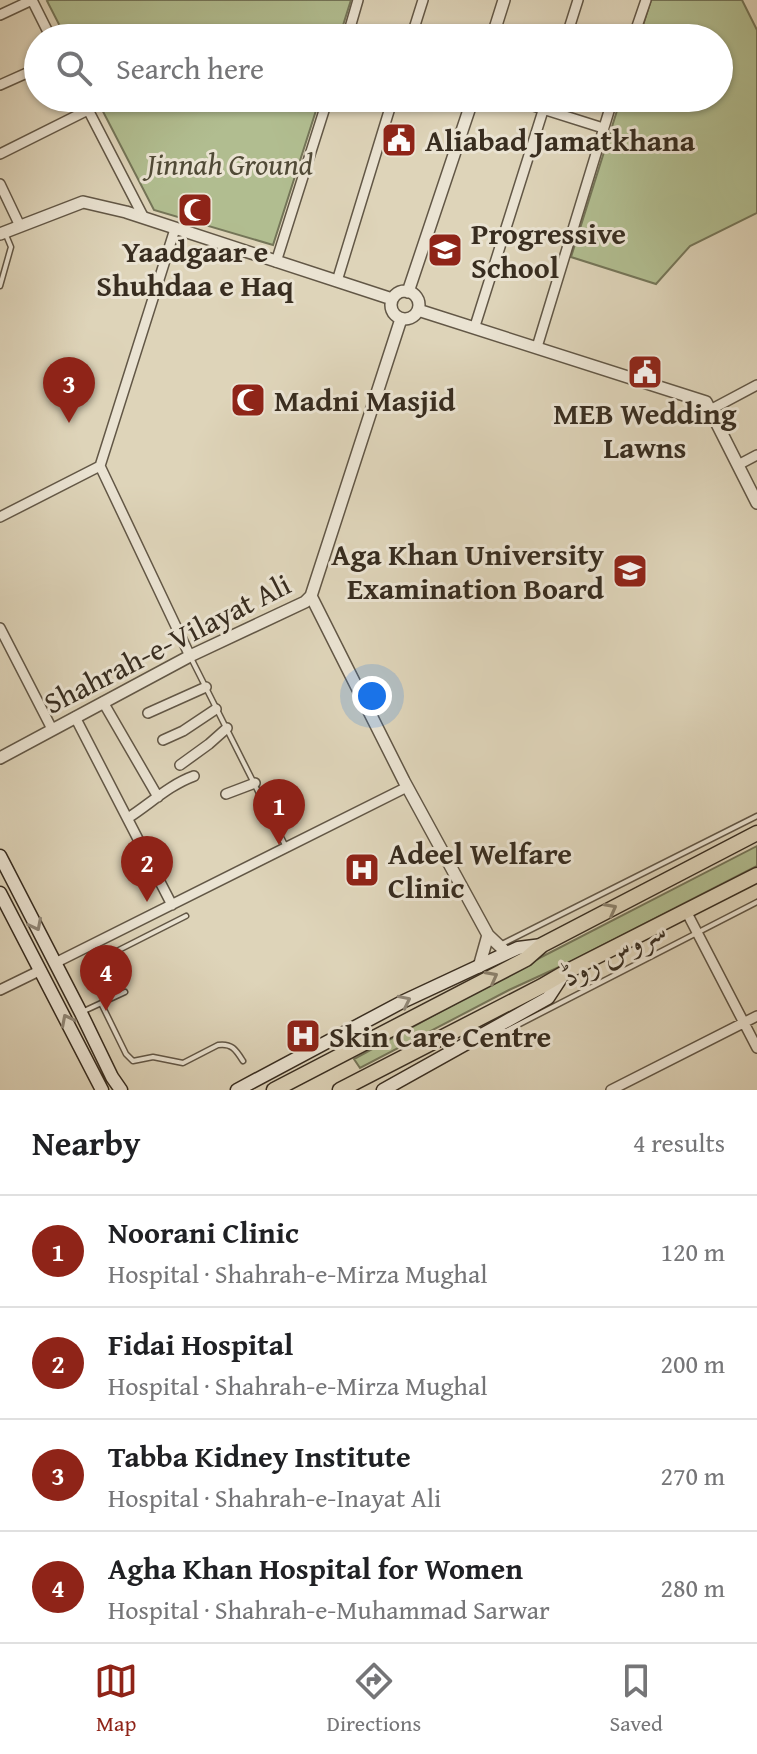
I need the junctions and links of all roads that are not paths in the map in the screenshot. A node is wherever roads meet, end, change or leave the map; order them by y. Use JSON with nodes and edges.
{"nodes":[{"id":1,"x":32,"y":0,"type":"edge"},
{"id":2,"x":358,"y":0,"type":"edge"},
{"id":3,"x":423,"y":0,"type":"edge"},
{"id":4,"x":504,"y":0,"type":"edge"},
{"id":5,"x":578,"y":0,"type":"edge"},
{"id":6,"x":646,"y":0,"type":"edge"},
{"id":7,"x":0,"y":15,"type":"edge"},
{"id":8,"x":44,"y":24,"type":"edge"},
{"id":9,"x":351,"y":24,"type":"edge"},
{"id":10,"x":415,"y":24,"type":"edge"},
{"id":11,"x":496,"y":24,"type":"edge"},
{"id":12,"x":570,"y":24,"type":"edge"},
{"id":13,"x":638,"y":24,"type":"edge"},
{"id":14,"x":24,"y":74,"type":"edge"},
{"id":15,"x":0,"y":85,"type":"edge"},
{"id":16,"x":84,"y":112,"type":"edge"},
{"id":17,"x":89,"y":112,"type":"edge"},
{"id":18,"x":324,"y":112,"type":"edge"},
{"id":19,"x":389,"y":112,"type":"edge"},
{"id":20,"x":468,"y":112,"type":"edge"},
{"id":21,"x":543,"y":112,"type":"edge"},
{"id":22,"x":553,"y":112,"type":"edge"},
{"id":23,"x":608,"y":112,"type":"edge"},
{"id":24,"x":603,"y":128,"type":"junction"},
{"id":25,"x":0,"y":154,"type":"edge"},
{"id":26,"x":0,"y":184,"type":"edge"},
{"id":27,"x":144,"y":218,"type":"junction"},
{"id":28,"x":20,"y":226,"type":"junction"},
{"id":29,"x":175,"y":229,"type":"junction"},
{"id":30,"x":2,"y":233,"type":"edge"},
{"id":31,"x":276,"y":262,"type":"junction"},
{"id":32,"x":337,"y":281,"type":"junction"},
{"id":33,"x":0,"y":286,"type":"edge"},
{"id":34,"x":408,"y":292,"type":"junction"},
{"id":35,"x":392,"y":299,"type":"junction"},
{"id":36,"x":418,"y":310,"type":"junction"},
{"id":37,"x":401,"y":319,"type":"junction"},
{"id":38,"x":475,"y":326,"type":"junction"},
{"id":39,"x":537,"y":347,"type":"junction"},
{"id":40,"x":757,"y":385,"type":"edge"},
{"id":41,"x":710,"y":410,"type":"junction"},
{"id":42,"x":757,"y":455,"type":"edge"},
{"id":43,"x":738,"y":465,"type":"junction"},
{"id":44,"x":100,"y":466,"type":"junction"},
{"id":45,"x":757,"y":503,"type":"edge"},
{"id":46,"x":0,"y":517,"type":"edge"},
{"id":47,"x":311,"y":596,"type":"junction"},
{"id":48,"x":0,"y":628,"type":"edge"},
{"id":49,"x":190,"y":656,"type":"junction"},
{"id":50,"x":206,"y":687,"type":"junction"},
{"id":51,"x":103,"y":702,"type":"junction"},
{"id":52,"x":216,"y":709,"type":"junction"},
{"id":53,"x":148,"y":713,"type":"dead end"},
{"id":54,"x":75,"y":717,"type":"junction"},
{"id":55,"x":227,"y":728,"type":"junction"},
{"id":56,"x":52,"y":729,"type":"junction"},
{"id":57,"x":163,"y":740,"type":"dead end"},
{"id":58,"x":0,"y":758,"type":"edge"},
{"id":59,"x":180,"y":765,"type":"dead end"},
{"id":60,"x":194,"y":776,"type":"dead end"},
{"id":61,"x":255,"y":783,"type":"junction"},
{"id":62,"x":407,"y":787,"type":"junction"},
{"id":63,"x":226,"y":794,"type":"dead end"},
{"id":64,"x":158,"y":797,"type":"junction"},
{"id":65,"x":757,"y":816,"type":"edge"},
{"id":66,"x":128,"y":818,"type":"junction"},
{"id":67,"x":757,"y":833,"type":"edge"},
{"id":68,"x":286,"y":847,"type":"junction"},
{"id":69,"x":0,"y":856,"type":"edge"},
{"id":70,"x":757,"y":875,"type":"edge"},
{"id":71,"x":0,"y":893,"type":"edge"},
{"id":72,"x":757,"y":902,"type":"edge"},
{"id":73,"x":172,"y":905,"type":"junction"},
{"id":74,"x":686,"y":911,"type":"junction"},
{"id":75,"x":186,"y":916,"type":"dead end"},
{"id":76,"x":697,"y":933,"type":"junction"},
{"id":77,"x":488,"y":935,"type":"junction"},
{"id":78,"x":542,"y":945,"type":"junction"},
{"id":79,"x":503,"y":949,"type":"junction"},
{"id":80,"x":55,"y":963,"type":"junction"},
{"id":81,"x":112,"y":966,"type":"dead end"},
{"id":82,"x":479,"y":967,"type":"junction"},
{"id":83,"x":41,"y":970,"type":"junction"},
{"id":84,"x":566,"y":972,"type":"junction"},
{"id":85,"x":0,"y":990,"type":"edge"},
{"id":86,"x":125,"y":992,"type":"dead end"},
{"id":87,"x":101,"y":1003,"type":"junction"},
{"id":88,"x":81,"y":1013,"type":"junction"},
{"id":89,"x":757,"y":1016,"type":"edge"},
{"id":90,"x":744,"y":1023,"type":"junction"},
{"id":91,"x":486,"y":1032,"type":"junction"},
{"id":92,"x":757,"y":1048,"type":"edge"},
{"id":93,"x":243,"y":1061,"type":"dead end"},
{"id":94,"x":401,"y":1086,"type":"edge"},
{"id":95,"x":122,"y":1088,"type":"edge"},
{"id":96,"x":102,"y":1090,"type":"edge"},
{"id":97,"x":237,"y":1090,"type":"edge"},
{"id":98,"x":274,"y":1090,"type":"edge"},
{"id":99,"x":340,"y":1090,"type":"edge"},
{"id":100,"x":383,"y":1090,"type":"edge"},
{"id":101,"x":611,"y":1090,"type":"edge"}],
"edges":[{"from":1,"to":7,"type":"street"},
{"from":1,"to":8,"type":"street"},
{"from":2,"to":9,"type":"street"},
{"from":3,"to":10,"type":"street"},
{"from":4,"to":11,"type":"street"},
{"from":5,"to":12,"type":"street"},
{"from":6,"to":13,"type":"street"},
{"from":14,"to":15,"type":"street"},
{"from":16,"to":25,"type":"street"},
{"from":17,"to":27,"type":"street"},
{"from":18,"to":31,"type":"street"},
{"from":19,"to":32,"type":"street"},
{"from":20,"to":34,"type":"street"},
{"from":21,"to":38,"type":"street"},
{"from":22,"to":24,"type":"street"},
{"from":23,"to":24,"type":"street"},
{"from":24,"to":39,"type":"street"},
{"from":26,"to":28,"type":"street"},
{"from":27,"to":28,"type":"street"},
{"from":27,"to":29,"type":"street"},
{"from":28,"to":30,"type":"street"},
{"from":29,"to":31,"type":"street"},
{"from":29,"to":44,"type":"street"},
{"from":30,"to":33,"type":"lane"},
{"from":31,"to":32,"type":"street"},
{"from":32,"to":35,"type":"street"},
{"from":34,"to":35,"type":"street"},
{"from":34,"to":36,"type":"street"},
{"from":35,"to":37,"type":"street"},
{"from":36,"to":37,"type":"street"},
{"from":36,"to":38,"type":"street"},
{"from":37,"to":47,"type":"street","name":"Shahrah-e-Vilayat Ali"},
{"from":38,"to":39,"type":"street"},
{"from":39,"to":41,"type":"street"},
{"from":40,"to":41,"type":"street"},
{"from":41,"to":43,"type":"street"},
{"from":42,"to":43,"type":"street"},
{"from":43,"to":45,"type":"street"},
{"from":44,"to":46,"type":"street"},
{"from":44,"to":49,"type":"street"},
{"from":47,"to":49,"type":"street","name":"Shahrah-e-Vilayat Ali"},
{"from":47,"to":62,"type":"street"},
{"from":48,"to":56,"type":"street"},
{"from":49,"to":50,"type":"lane"},
{"from":49,"to":51,"type":"street","name":"Shahrah-e-Vilayat Ali"},
{"from":50,"to":52,"type":"lane"},
{"from":50,"to":53,"type":"street"},
{"from":51,"to":54,"type":"street","name":"Shahrah-e-Vilayat Ali"},
{"from":51,"to":64,"type":"street"},
{"from":52,"to":55,"type":"lane"},
{"from":52,"to":57,"type":"street"},
{"from":54,"to":56,"type":"street","name":"Shahrah-e-Vilayat Ali"},
{"from":54,"to":66,"type":"street"},
{"from":55,"to":59,"type":"street"},
{"from":55,"to":61,"type":"lane"},
{"from":56,"to":58,"type":"street","name":"Shahrah-e-Vilayat Ali"},
{"from":60,"to":64,"type":"street"},
{"from":61,"to":63,"type":"street"},
{"from":61,"to":68,"type":"lane"},
{"from":62,"to":68,"type":"street"},
{"from":62,"to":77,"type":"street"},
{"from":64,"to":66,"type":"street"},
{"from":65,"to":79,"type":"lane"},
{"from":66,"to":73,"type":"street"},
{"from":78,"to":67,"type":"highway","one_way":true},
{"from":68,"to":73,"type":"street"},
{"from":69,"to":80,"type":"main road","one_way":true},
{"from":70,"to":74,"type":"highway"},
{"from":71,"to":83,"type":"main road"},
{"from":72,"to":76,"type":"lane","name":"سروس روڈ"},
{"from":73,"to":80,"type":"street"},
{"from":74,"to":76,"type":"street"},
{"from":74,"to":84,"type":"highway"},
{"from":75,"to":81,"type":"lane"},
{"from":76,"to":90,"type":"street"},
{"from":76,"to":91,"type":"lane","name":"سروس روڈ"},
{"from":77,"to":79,"type":"street"},
{"from":77,"to":82,"type":"street"},
{"from":78,"to":79,"type":"main road"},
{"from":98,"to":78,"type":"highway","one_way":true},
{"from":79,"to":82,"type":"main road"},
{"from":80,"to":88,"type":"main road"},
{"from":97,"to":82,"type":"main road","one_way":true},
{"from":83,"to":85,"type":"street"},
{"from":96,"to":83,"type":"main road","one_way":true},
{"from":84,"to":91,"type":"main road"},
{"from":84,"to":99,"type":"highway"},
{"from":86,"to":87,"type":"lane"},
{"from":87,"to":88,"type":"lane"},
{"from":87,"to":93,"type":"lane"},
{"from":88,"to":95,"type":"main road"},
{"from":89,"to":90,"type":"street"},
{"from":90,"to":92,"type":"street"},
{"from":90,"to":101,"type":"street"},
{"from":91,"to":94,"type":"main road"},
{"from":94,"to":100,"type":"main road"}]}
